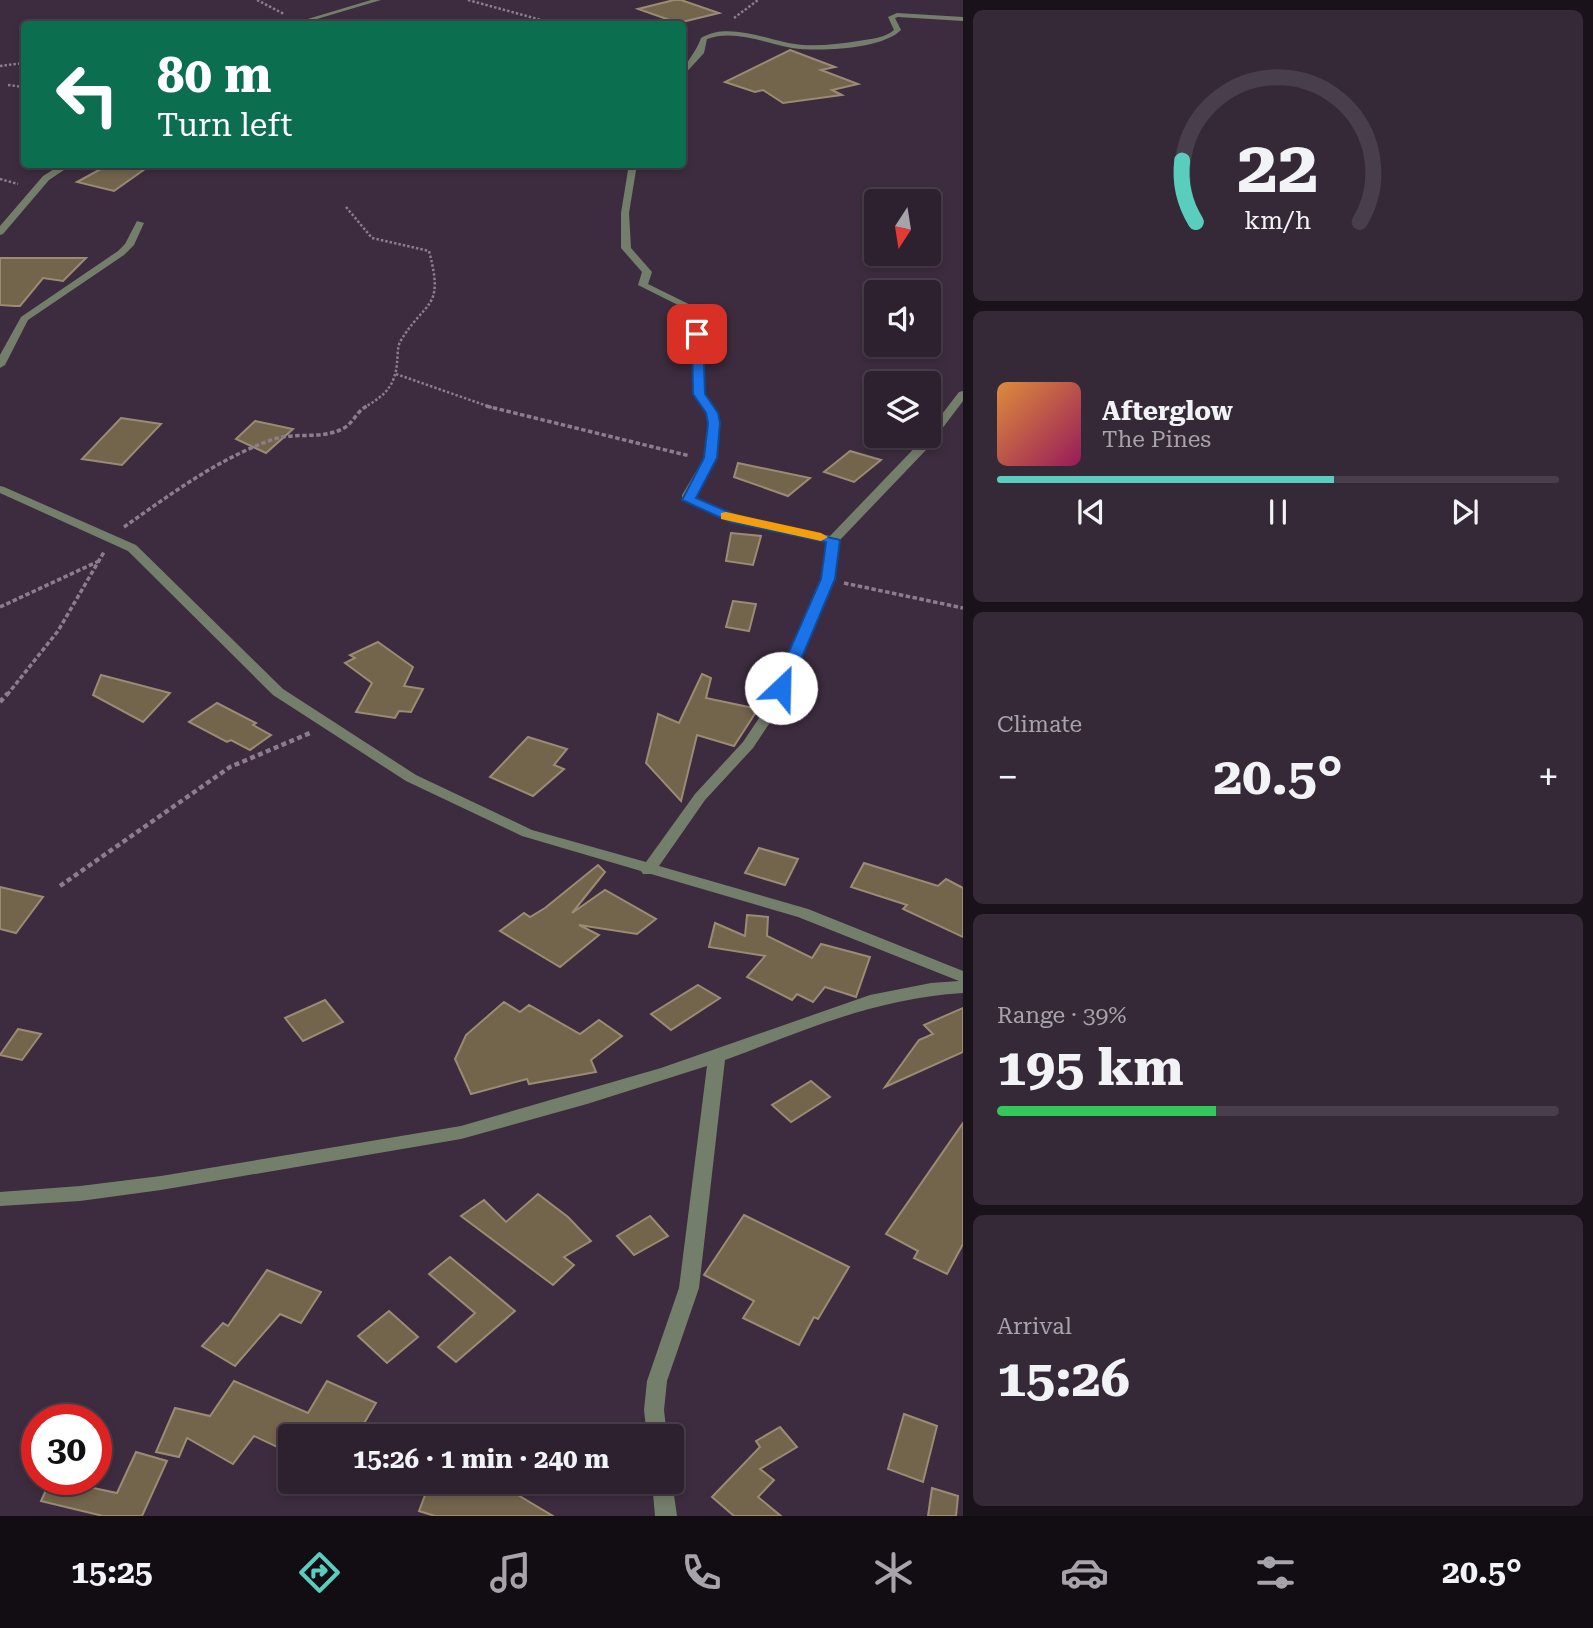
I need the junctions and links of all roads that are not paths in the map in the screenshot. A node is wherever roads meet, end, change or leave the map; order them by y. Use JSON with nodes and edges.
{"nodes":[{"id":1,"x":378,"y":0,"type":"edge"},
{"id":2,"x":963,"y":19,"type":"edge"},
{"id":3,"x":307,"y":21,"type":"edge"},
{"id":4,"x":686,"y":70,"type":"edge"},
{"id":5,"x":62,"y":168,"type":"edge"},
{"id":6,"x":632,"y":168,"type":"edge"},
{"id":7,"x":140,"y":223,"type":"dead end"},
{"id":8,"x":0,"y":232,"type":"edge"},
{"id":9,"x":0,"y":365,"type":"edge"},
{"id":10,"x":963,"y":394,"type":"edge"},
{"id":11,"x":0,"y":488,"type":"edge"},
{"id":12,"x":833,"y":540,"type":"junction"},
{"id":13,"x":648,"y":870,"type":"junction"},
{"id":14,"x":963,"y":977,"type":"edge"},
{"id":15,"x":963,"y":987,"type":"edge"},
{"id":16,"x":717,"y":1056,"type":"junction"},
{"id":17,"x":0,"y":1199,"type":"edge"},
{"id":18,"x":656,"y":1424,"type":"edge"},
{"id":19,"x":663,"y":1494,"type":"edge"},
{"id":20,"x":666,"y":1516,"type":"edge"}],
"edges":[{"from":1,"to":3,"type":"street"},
{"from":2,"to":4,"type":"street"},
{"from":5,"to":8,"type":"street"},
{"from":6,"to":12,"type":"street"},
{"from":7,"to":9,"type":"street"},
{"from":10,"to":12,"type":"street"},
{"from":11,"to":13,"type":"street"},
{"from":12,"to":13,"type":"street"},
{"from":13,"to":14,"type":"street"},
{"from":15,"to":16,"type":"street"},
{"from":16,"to":17,"type":"street"},
{"from":16,"to":18,"type":"street"},
{"from":19,"to":20,"type":"street"}]}
